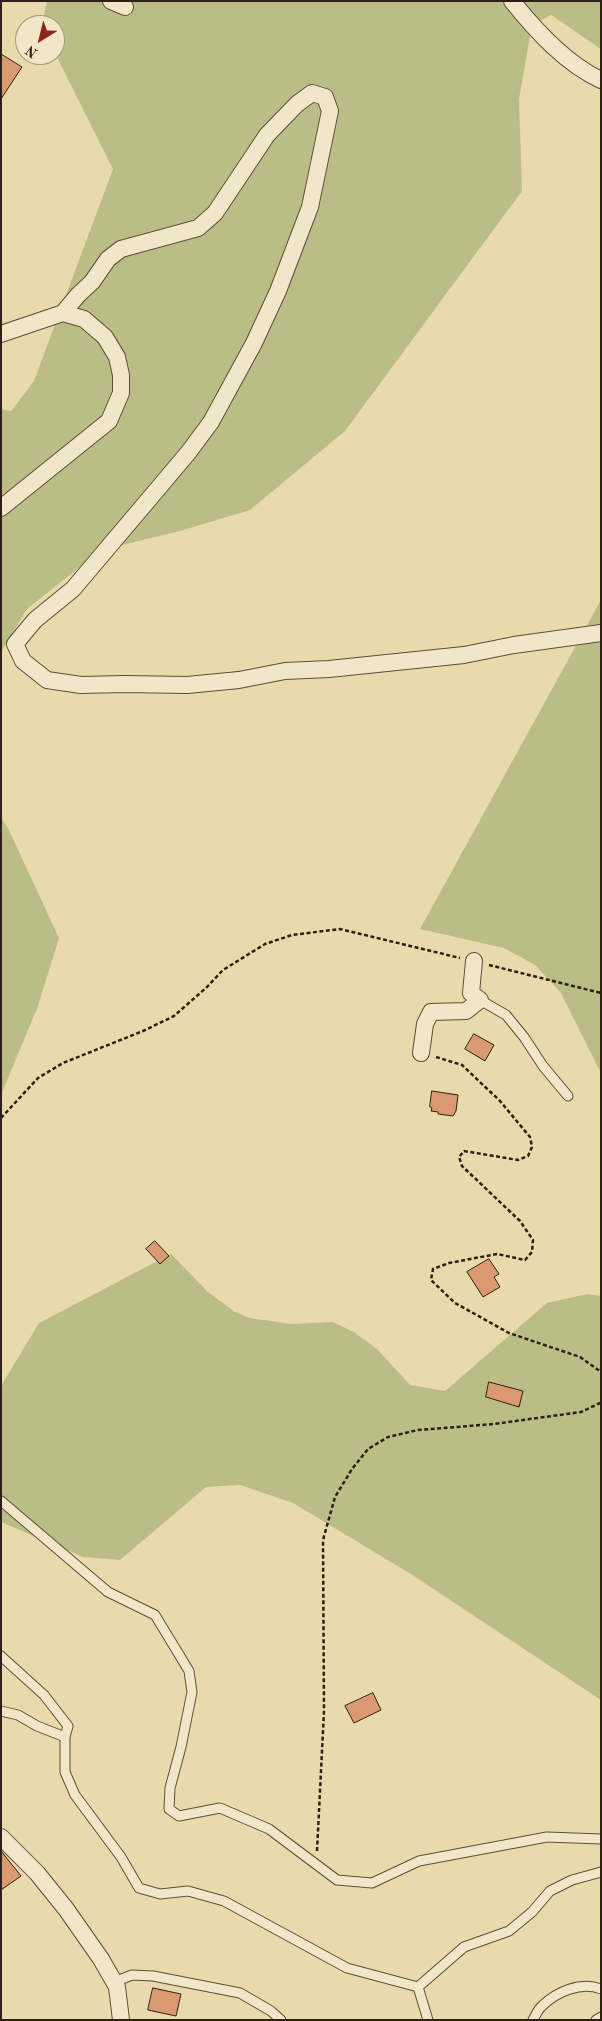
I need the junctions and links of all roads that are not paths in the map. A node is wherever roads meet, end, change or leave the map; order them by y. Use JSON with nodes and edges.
{"nodes":[{"id":1,"x":512,"y":1,"type":"edge"},
{"id":2,"x":601,"y":80,"type":"edge"},
{"id":3,"x":63,"y":312,"type":"junction"},
{"id":4,"x":1,"y":334,"type":"edge"},
{"id":5,"x":1,"y":508,"type":"edge"},
{"id":6,"x":601,"y":633,"type":"edge"},
{"id":7,"x":474,"y":961,"type":"road end"},
{"id":8,"x":480,"y":1000,"type":"junction"},
{"id":9,"x":421,"y":1054,"type":"road end"},
{"id":10,"x":568,"y":1096,"type":"dead end"},
{"id":11,"x":1,"y":1501,"type":"edge"},
{"id":12,"x":1,"y":1656,"type":"edge"},
{"id":13,"x":1,"y":1711,"type":"edge"},
{"id":14,"x":65,"y":1737,"type":"junction"},
{"id":15,"x":1,"y":1837,"type":"edge"},
{"id":16,"x":601,"y":1839,"type":"edge"},
{"id":17,"x":601,"y":1872,"type":"edge"},
{"id":18,"x":114,"y":1982,"type":"junction"},
{"id":19,"x":418,"y":1987,"type":"junction"},
{"id":20,"x":601,"y":1989,"type":"edge"},
{"id":21,"x":601,"y":2018,"type":"edge"},
{"id":22,"x":122,"y":2020,"type":"edge"},
{"id":23,"x":281,"y":2020,"type":"edge"},
{"id":24,"x":428,"y":2020,"type":"edge"},
{"id":25,"x":533,"y":2020,"type":"edge"},
{"id":26,"x":596,"y":2020,"type":"edge"}],
"edges":[{"from":1,"to":2,"type":"street"},
{"from":3,"to":4,"type":"street"},
{"from":3,"to":5,"type":"street"},
{"from":3,"to":6,"type":"street"},
{"from":7,"to":8,"type":"street"},
{"from":8,"to":9,"type":"street"},
{"from":8,"to":10,"type":"lane"},
{"from":11,"to":16,"type":"lane"},
{"from":12,"to":14,"type":"lane"},
{"from":13,"to":14,"type":"lane"},
{"from":14,"to":19,"type":"lane"},
{"from":15,"to":18,"type":"street"},
{"from":17,"to":19,"type":"lane"},
{"from":18,"to":22,"type":"street"},
{"from":18,"to":23,"type":"lane"},
{"from":19,"to":24,"type":"lane"},
{"from":20,"to":25,"type":"lane"},
{"from":21,"to":26,"type":"lane"}]}
